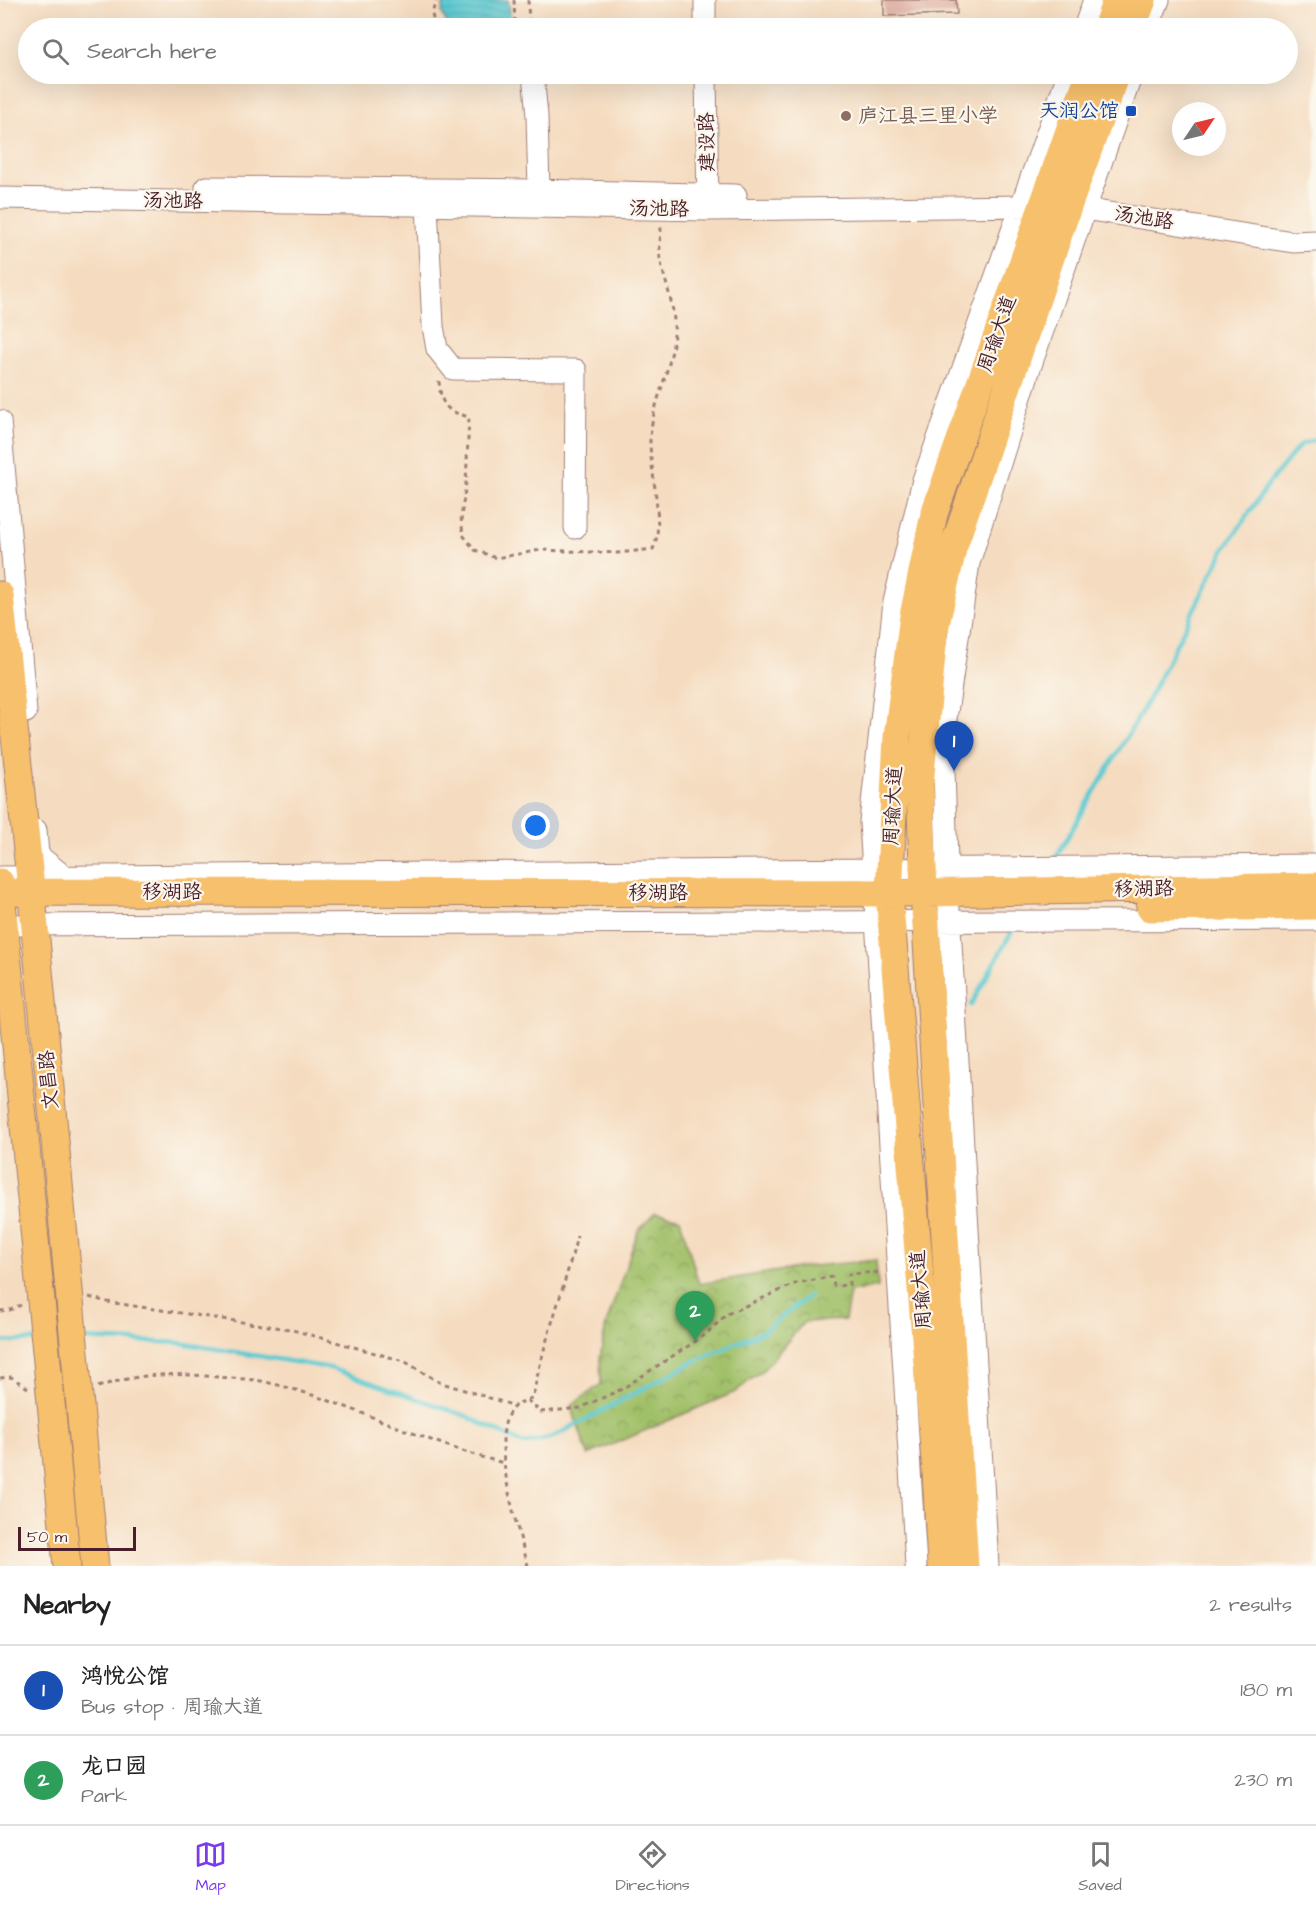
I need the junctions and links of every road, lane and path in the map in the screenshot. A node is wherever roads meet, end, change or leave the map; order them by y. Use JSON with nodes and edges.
{"nodes":[{"id":1,"x":436,"y":0,"type":"edge"},
{"id":2,"x":514,"y":0,"type":"edge"},
{"id":3,"x":528,"y":0,"type":"edge"},
{"id":4,"x":705,"y":0,"type":"edge"},
{"id":5,"x":1094,"y":0,"type":"edge"},
{"id":6,"x":1116,"y":0,"type":"edge"},
{"id":7,"x":1143,"y":0,"type":"edge"},
{"id":8,"x":1159,"y":0,"type":"edge"},
{"id":9,"x":433,"y":18,"type":"edge"},
{"id":10,"x":515,"y":18,"type":"edge"},
{"id":11,"x":528,"y":18,"type":"edge"},
{"id":12,"x":705,"y":18,"type":"edge"},
{"id":13,"x":1088,"y":18,"type":"edge"},
{"id":14,"x":1110,"y":18,"type":"edge"},
{"id":15,"x":1136,"y":18,"type":"edge"},
{"id":16,"x":1152,"y":18,"type":"edge"},
{"id":17,"x":534,"y":84,"type":"edge"},
{"id":18,"x":706,"y":84,"type":"edge"},
{"id":19,"x":1067,"y":84,"type":"edge"},
{"id":20,"x":1086,"y":84,"type":"edge"},
{"id":21,"x":1111,"y":84,"type":"edge"},
{"id":22,"x":1126,"y":84,"type":"edge"},
{"id":23,"x":0,"y":185,"type":"edge"},
{"id":24,"x":539,"y":190,"type":"junction"},
{"id":25,"x":0,"y":198,"type":"edge"},
{"id":26,"x":1055,"y":202,"type":"junction"},
{"id":27,"x":708,"y":203,"type":"junction"},
{"id":28,"x":427,"y":206,"type":"junction"},
{"id":29,"x":1316,"y":230,"type":"edge"},
{"id":30,"x":1316,"y":241,"type":"edge"},
{"id":31,"x":0,"y":421,"type":"edge"},
{"id":32,"x":575,"y":528,"type":"dead end"},
{"id":33,"x":0,"y":595,"type":"edge"},
{"id":34,"x":1316,"y":865,"type":"edge"},
{"id":35,"x":65,"y":877,"type":"junction"},
{"id":36,"x":1316,"y":886,"type":"edge"},
{"id":37,"x":1032,"y":898,"type":"junction"},
{"id":38,"x":882,"y":899,"type":"junction"},
{"id":39,"x":937,"y":899,"type":"junction"},
{"id":40,"x":32,"y":900,"type":"junction"},
{"id":41,"x":1,"y":901,"type":"edge"},
{"id":42,"x":1316,"y":906,"type":"edge"},
{"id":43,"x":1316,"y":920,"type":"edge"},
{"id":44,"x":577,"y":1236,"type":"dead end"},
{"id":45,"x":897,"y":1271,"type":"junction"},
{"id":46,"x":70,"y":1299,"type":"junction"},
{"id":47,"x":0,"y":1377,"type":"edge"},
{"id":48,"x":78,"y":1389,"type":"junction"},
{"id":49,"x":50,"y":1395,"type":"junction"},
{"id":50,"x":527,"y":1400,"type":"junction"},
{"id":51,"x":515,"y":1406,"type":"junction"},
{"id":52,"x":504,"y":1463,"type":"junction"},
{"id":53,"x":67,"y":1566,"type":"edge"},
{"id":54,"x":95,"y":1566,"type":"edge"},
{"id":55,"x":528,"y":1566,"type":"edge"},
{"id":56,"x":916,"y":1566,"type":"edge"},
{"id":57,"x":941,"y":1566,"type":"edge"},
{"id":58,"x":965,"y":1566,"type":"edge"},
{"id":59,"x":988,"y":1566,"type":"edge"}],
"edges":[{"from":1,"to":9,"type":"path"},
{"from":2,"to":10,"type":"path"},
{"from":3,"to":11,"type":"path"},
{"from":4,"to":12,"type":"street"},
{"from":5,"to":13,"type":"street"},
{"from":6,"to":14,"type":"main road"},
{"from":7,"to":15,"type":"main road"},
{"from":8,"to":16,"type":"street"},
{"from":17,"to":24,"type":"street"},
{"from":18,"to":27,"type":"street","name":"建设路"},
{"from":19,"to":26,"type":"street"},
{"from":20,"to":26,"type":"main road","name":"周瑜大道"},
{"from":21,"to":26,"type":"main road","name":"周瑜大道"},
{"from":22,"to":26,"type":"street"},
{"from":23,"to":24,"type":"street","name":"汤池路"},
{"from":24,"to":27,"type":"street","name":"汤池路"},
{"from":25,"to":28,"type":"street","name":"汤池路"},
{"from":26,"to":27,"type":"street","name":"汤池路"},
{"from":26,"to":29,"type":"street","name":"汤池路"},
{"from":26,"to":30,"type":"street","name":"汤池路"},
{"from":26,"to":38,"type":"main road","name":"周瑜大道"},
{"from":26,"to":39,"type":"main road","name":"周瑜大道"},
{"from":27,"to":28,"type":"street","name":"汤池路"},
{"from":28,"to":32,"type":"street"},
{"from":31,"to":35,"type":"street"},
{"from":33,"to":40,"type":"main road","name":"文昌路"},
{"from":34,"to":37,"type":"street","name":"移湖路"},
{"from":35,"to":38,"type":"street","name":"移湖路"},
{"from":35,"to":40,"type":"street","name":"移湖路"},
{"from":36,"to":37,"type":"main road","name":"移湖路"},
{"from":37,"to":39,"type":"main road","name":"移湖路"},
{"from":37,"to":39,"type":"street","name":"移湖路"},
{"from":37,"to":42,"type":"main road","name":"移湖路"},
{"from":37,"to":43,"type":"street","name":"移湖路"},
{"from":38,"to":39,"type":"main road","name":"移湖路"},
{"from":38,"to":40,"type":"main road","name":"移湖路"},
{"from":38,"to":45,"type":"street"},
{"from":38,"to":57,"type":"main road","name":"周瑜大道"},
{"from":39,"to":58,"type":"main road","name":"周瑜大道"},
{"from":39,"to":59,"type":"street"},
{"from":40,"to":41,"type":"main road","name":"移湖路"},
{"from":40,"to":46,"type":"main road","name":"文昌路"},
{"from":41,"to":49,"type":"main road","name":"文昌路"},
{"from":44,"to":50,"type":"path"},
{"from":45,"to":50,"type":"path"},
{"from":45,"to":56,"type":"street"},
{"from":46,"to":48,"type":"main road","name":"文昌路"},
{"from":46,"to":51,"type":"path"},
{"from":47,"to":49,"type":"path"},
{"from":48,"to":52,"type":"path"},
{"from":48,"to":54,"type":"main road","name":"文昌路"},
{"from":49,"to":53,"type":"main road","name":"文昌路"},
{"from":50,"to":51,"type":"path"},
{"from":51,"to":52,"type":"path"},
{"from":52,"to":55,"type":"path"}]}
